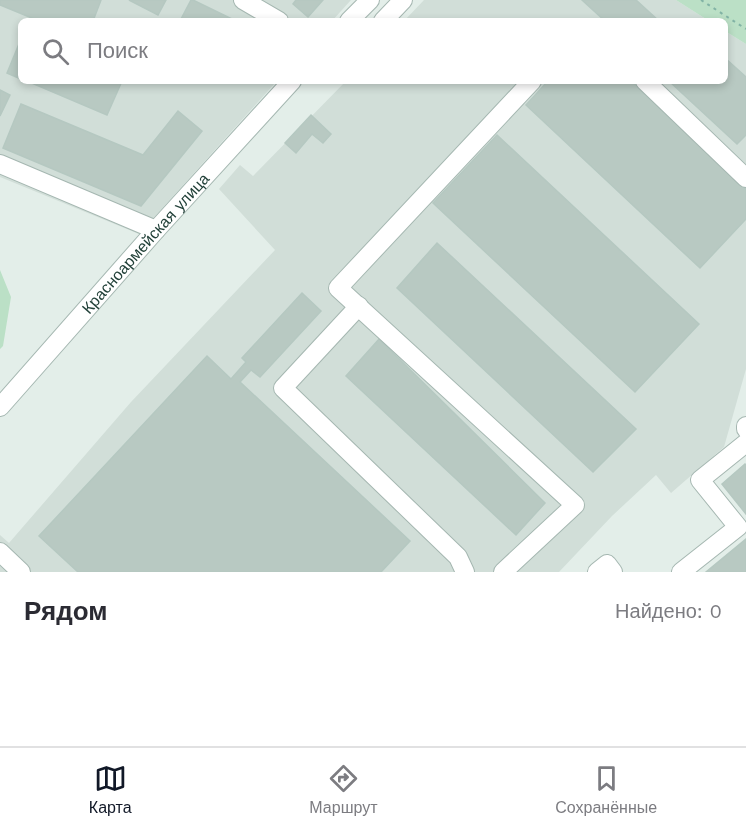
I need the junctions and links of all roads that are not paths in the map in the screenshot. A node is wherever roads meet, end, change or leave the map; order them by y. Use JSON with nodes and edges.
{"nodes":[{"id":1,"x":243,"y":0,"type":"edge"},
{"id":2,"x":370,"y":0,"type":"edge"},
{"id":3,"x":403,"y":0,"type":"edge"},
{"id":4,"x":274,"y":18,"type":"edge"},
{"id":5,"x":352,"y":18,"type":"edge"},
{"id":6,"x":386,"y":18,"type":"edge"},
{"id":7,"x":289,"y":84,"type":"edge"},
{"id":8,"x":529,"y":84,"type":"edge"},
{"id":9,"x":648,"y":84,"type":"edge"},
{"id":10,"x":0,"y":164,"type":"edge"},
{"id":11,"x":746,"y":178,"type":"edge"},
{"id":12,"x":156,"y":230,"type":"junction"},
{"id":13,"x":359,"y":306,"type":"junction"},
{"id":14,"x":0,"y":407,"type":"edge"},
{"id":15,"x":746,"y":443,"type":"edge"},
{"id":16,"x":0,"y":552,"type":"edge"},
{"id":17,"x":21,"y":572,"type":"edge"},
{"id":18,"x":465,"y":572,"type":"edge"},
{"id":19,"x":503,"y":572,"type":"edge"},
{"id":20,"x":597,"y":572,"type":"edge"},
{"id":21,"x":613,"y":572,"type":"edge"},
{"id":22,"x":681,"y":572,"type":"edge"}],
"edges":[{"from":1,"to":4,"type":"street"},
{"from":2,"to":5,"type":"street"},
{"from":3,"to":6,"type":"street"},
{"from":7,"to":12,"type":"street","name":"Красноармейская улица"},
{"from":8,"to":13,"type":"street"},
{"from":9,"to":11,"type":"street"},
{"from":10,"to":12,"type":"street"},
{"from":12,"to":14,"type":"street","name":"Красноармейская улица"},
{"from":13,"to":18,"type":"street"},
{"from":13,"to":19,"type":"street"},
{"from":15,"to":22,"type":"street"},
{"from":16,"to":17,"type":"street"},
{"from":20,"to":21,"type":"street"}]}
